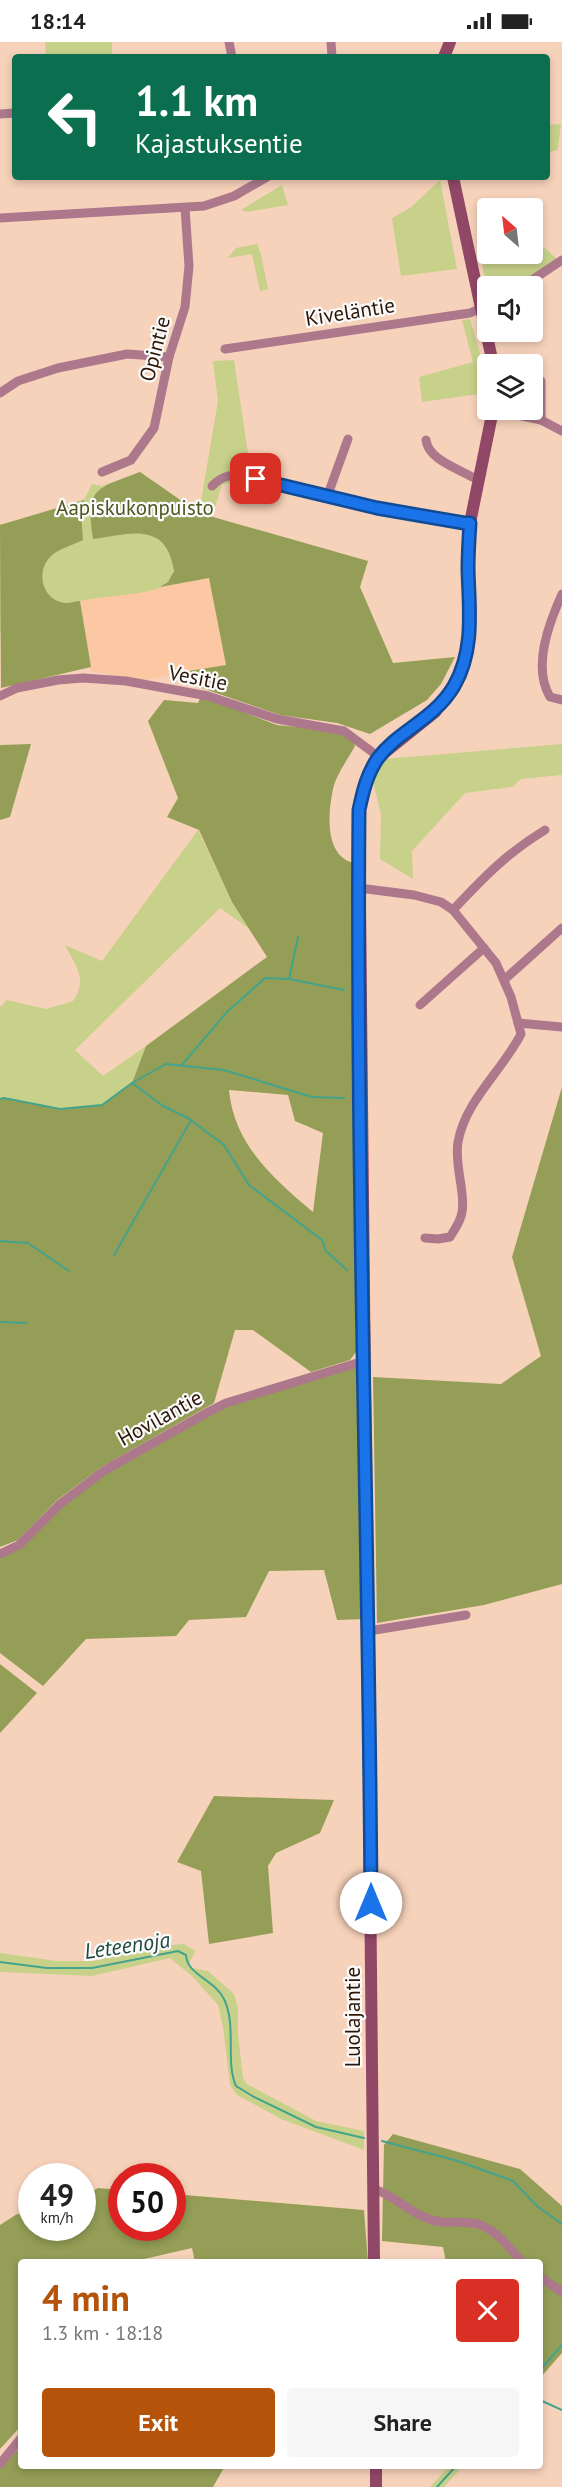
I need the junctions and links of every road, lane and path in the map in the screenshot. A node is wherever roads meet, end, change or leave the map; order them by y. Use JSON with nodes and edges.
{"nodes":[{"id":1,"x":262,"y":180,"type":"edge"},
{"id":2,"x":454,"y":180,"type":"edge"},
{"id":3,"x":185,"y":208,"type":"junction"},
{"id":4,"x":0,"y":218,"type":"edge"},
{"id":5,"x":562,"y":260,"type":"edge"},
{"id":6,"x":538,"y":276,"type":"edge"},
{"id":7,"x":477,"y":278,"type":"edge"},
{"id":8,"x":477,"y":310,"type":"edge"},
{"id":9,"x":225,"y":349,"type":"dead end"},
{"id":10,"x":169,"y":357,"type":"junction"},
{"id":11,"x":0,"y":393,"type":"edge"},
{"id":12,"x":491,"y":420,"type":"edge"},
{"id":13,"x":541,"y":420,"type":"edge"},
{"id":14,"x":562,"y":431,"type":"edge"},
{"id":15,"x":348,"y":439,"type":"dead end"},
{"id":16,"x":426,"y":440,"type":"dead end"},
{"id":17,"x":102,"y":472,"type":"dead end"},
{"id":18,"x":478,"y":478,"type":"junction"},
{"id":19,"x":212,"y":486,"type":"dead end"},
{"id":20,"x":327,"y":497,"type":"junction"},
{"id":21,"x":470,"y":523,"type":"junction"},
{"id":22,"x":562,"y":594,"type":"edge"},
{"id":23,"x":0,"y":696,"type":"edge"},
{"id":24,"x":562,"y":700,"type":"edge"},
{"id":25,"x":379,"y":757,"type":"junction"},
{"id":26,"x":545,"y":830,"type":"dead end"},
{"id":27,"x":359,"y":888,"type":"junction"},
{"id":28,"x":453,"y":910,"type":"junction"},
{"id":29,"x":562,"y":928,"type":"edge"},
{"id":30,"x":484,"y":948,"type":"junction"},
{"id":31,"x":504,"y":980,"type":"junction"},
{"id":32,"x":420,"y":1005,"type":"dead end"},
{"id":33,"x":518,"y":1023,"type":"junction"},
{"id":34,"x":562,"y":1027,"type":"edge"},
{"id":35,"x":425,"y":1238,"type":"dead end"},
{"id":36,"x":363,"y":1361,"type":"junction"},
{"id":37,"x":0,"y":1554,"type":"edge"},
{"id":38,"x":466,"y":1615,"type":"dead end"},
{"id":39,"x":369,"y":1631,"type":"junction"},
{"id":40,"x":374,"y":2188,"type":"junction"},
{"id":41,"x":374,"y":2259,"type":"edge"},
{"id":42,"x":519,"y":2259,"type":"edge"},
{"id":43,"x":543,"y":2279,"type":"edge"},
{"id":44,"x":562,"y":2292,"type":"edge"},
{"id":45,"x":18,"y":2442,"type":"edge"},
{"id":46,"x":0,"y":2463,"type":"edge"},
{"id":47,"x":376,"y":2469,"type":"edge"},
{"id":48,"x":376,"y":2487,"type":"edge"}],
"edges":[{"from":1,"to":3,"type":"street"},
{"from":2,"to":7,"type":"main road"},
{"from":3,"to":4,"type":"street"},
{"from":3,"to":10,"type":"street","name":"Opintie"},
{"from":5,"to":6,"type":"street"},
{"from":8,"to":9,"type":"street","name":"Kiveläntie"},
{"from":10,"to":11,"type":"street"},
{"from":10,"to":17,"type":"street","name":"Opintie"},
{"from":12,"to":18,"type":"main road","name":"Luolajantie"},
{"from":13,"to":14,"type":"street"},
{"from":15,"to":20,"type":"street"},
{"from":16,"to":18,"type":"street"},
{"from":18,"to":21,"type":"main road","name":"Luolajantie"},
{"from":19,"to":20,"type":"street"},
{"from":20,"to":21,"type":"street"},
{"from":21,"to":25,"type":"main road","name":"Luolajantie"},
{"from":22,"to":24,"type":"street"},
{"from":23,"to":25,"type":"street","name":"Vesitie"},
{"from":25,"to":27,"type":"main road","name":"Luolajantie"},
{"from":26,"to":28,"type":"street"},
{"from":27,"to":28,"type":"street"},
{"from":27,"to":36,"type":"main road","name":"Luolajantie"},
{"from":28,"to":30,"type":"street"},
{"from":29,"to":31,"type":"street"},
{"from":30,"to":31,"type":"street"},
{"from":30,"to":32,"type":"street"},
{"from":31,"to":33,"type":"street"},
{"from":33,"to":34,"type":"street"},
{"from":33,"to":35,"type":"street"},
{"from":36,"to":37,"type":"street","name":"Hovilantie"},
{"from":36,"to":39,"type":"main road","name":"Luolajantie"},
{"from":38,"to":39,"type":"street"},
{"from":39,"to":40,"type":"main road","name":"Luolajantie"},
{"from":40,"to":41,"type":"main road","name":"Luolajantie"},
{"from":40,"to":42,"type":"street"},
{"from":43,"to":44,"type":"street"},
{"from":45,"to":46,"type":"street"},
{"from":47,"to":48,"type":"main road"}]}
